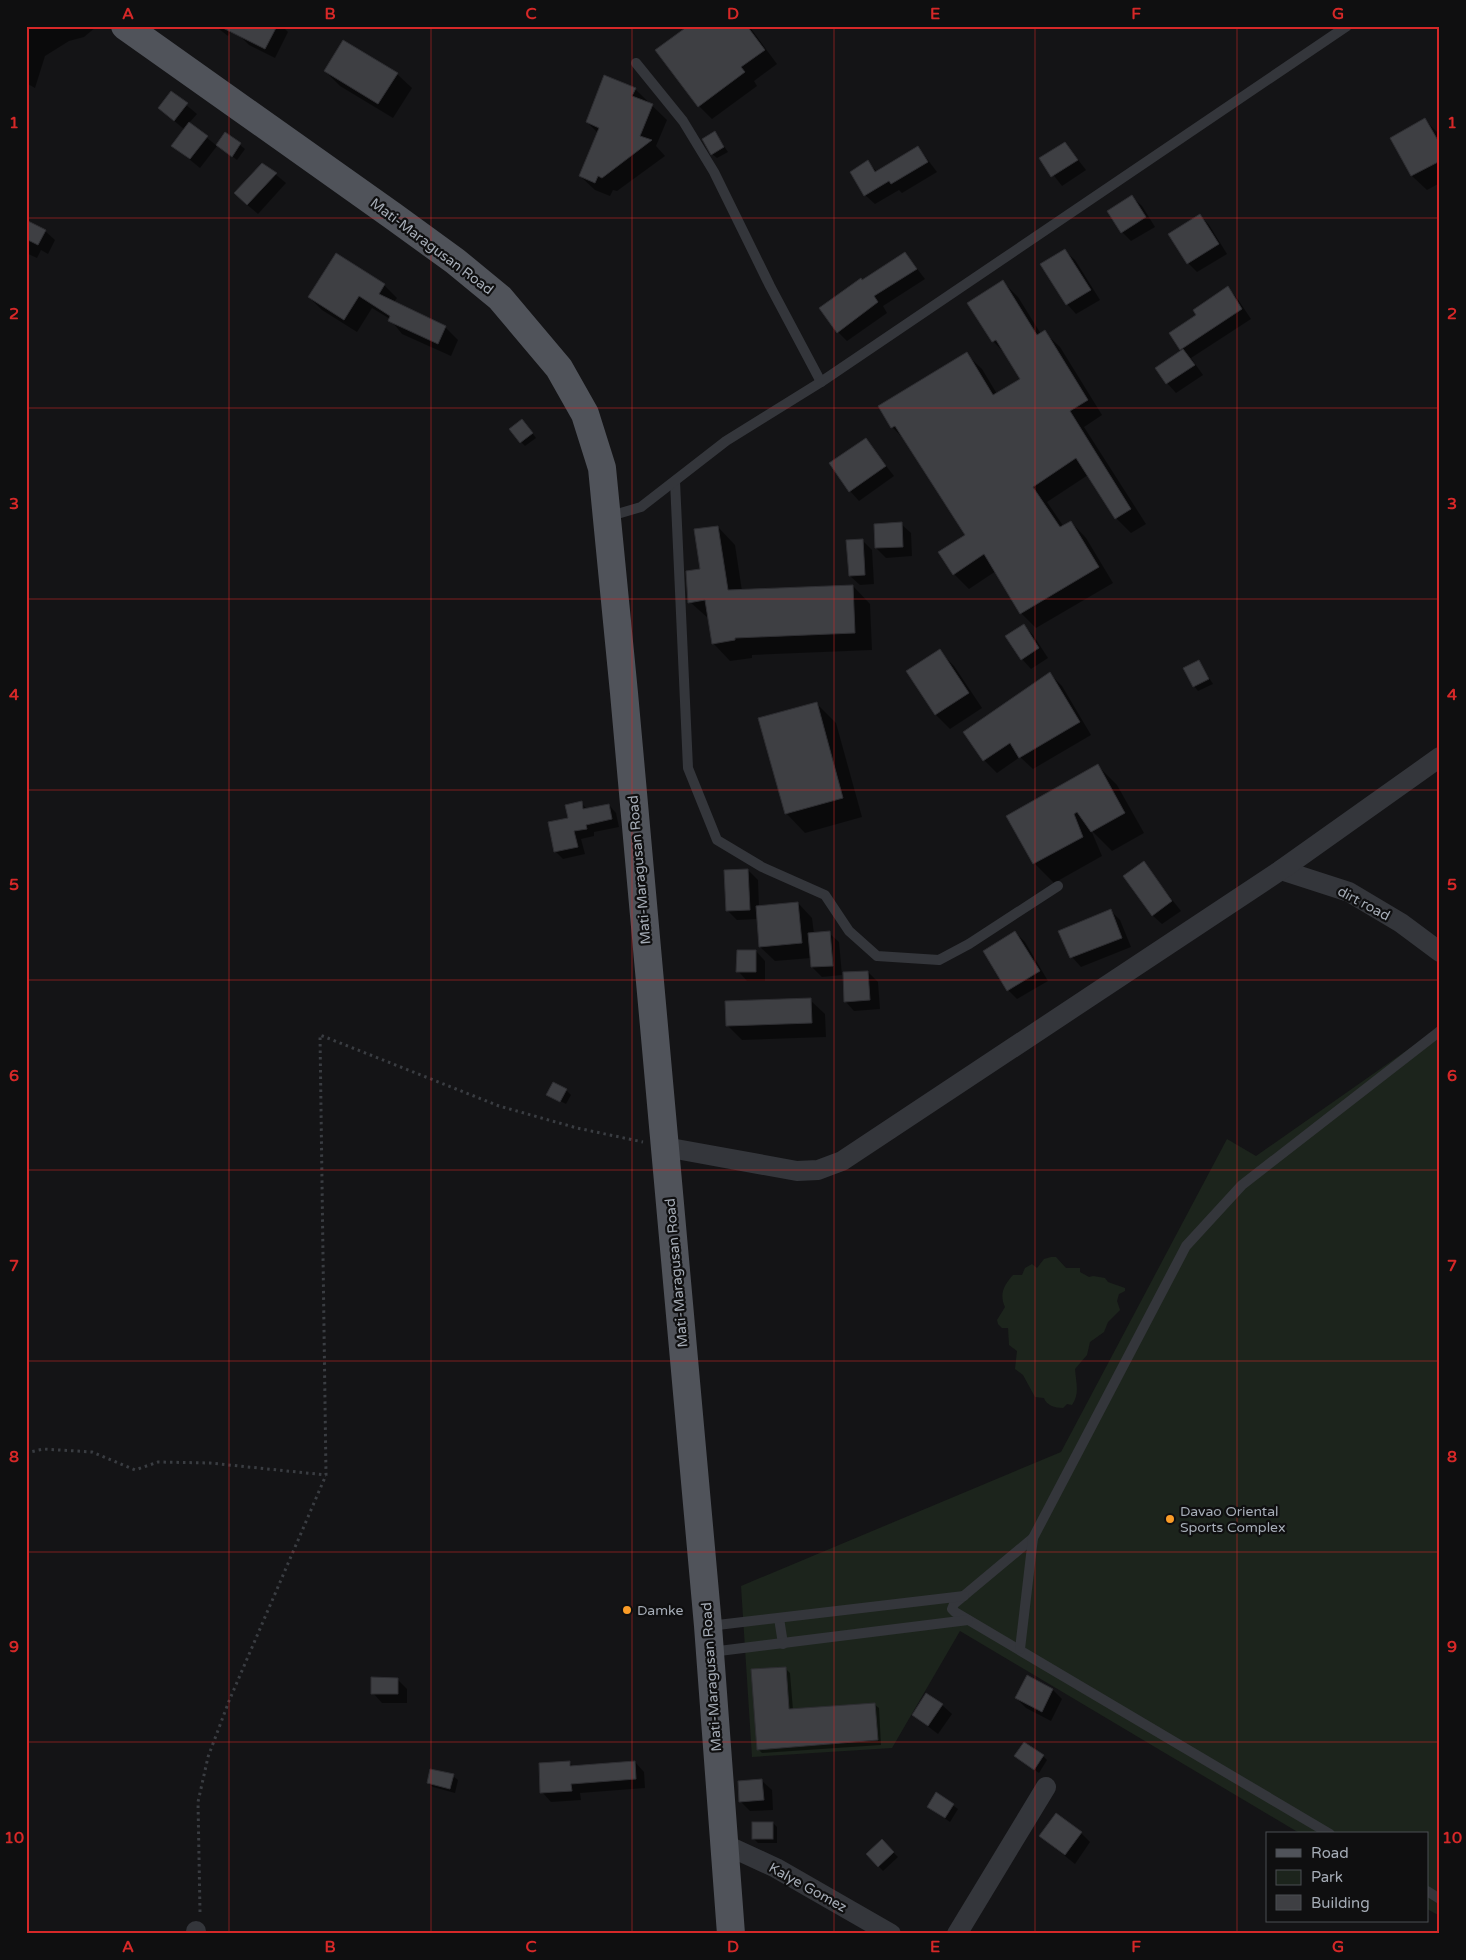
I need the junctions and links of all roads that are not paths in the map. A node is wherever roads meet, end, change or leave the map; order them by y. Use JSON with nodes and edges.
{"nodes":[{"id":1,"x":125,"y":26,"type":"edge"},
{"id":2,"x":1347,"y":26,"type":"edge"},
{"id":3,"x":636,"y":63,"type":"dead end"},
{"id":4,"x":820,"y":382,"type":"junction"},
{"id":5,"x":675,"y":481,"type":"junction"},
{"id":6,"x":606,"y":517,"type":"junction"},
{"id":7,"x":1440,"y":757,"type":"edge"},
{"id":8,"x":1281,"y":870,"type":"junction"},
{"id":9,"x":1058,"y":886,"type":"dead end"},
{"id":10,"x":1440,"y":952,"type":"edge"},
{"id":11,"x":1440,"y":1031,"type":"edge"},
{"id":12,"x":665,"y":1147,"type":"junction"},
{"id":13,"x":1032,"y":1538,"type":"junction"},
{"id":14,"x":964,"y":1596,"type":"junction"},
{"id":15,"x":779,"y":1618,"type":"junction"},
{"id":16,"x":968,"y":1620,"type":"junction"},
{"id":17,"x":709,"y":1639,"type":"junction"},
{"id":18,"x":782,"y":1644,"type":"junction"},
{"id":19,"x":1020,"y":1649,"type":"junction"},
{"id":20,"x":1046,"y":1787,"type":"dead end"},
{"id":21,"x":1327,"y":1832,"type":"edge"},
{"id":22,"x":724,"y":1844,"type":"junction"},
{"id":23,"x":1428,"y":1892,"type":"edge"},
{"id":24,"x":1440,"y":1899,"type":"edge"},
{"id":25,"x":731,"y":1934,"type":"edge"},
{"id":26,"x":891,"y":1934,"type":"edge"},
{"id":27,"x":957,"y":1934,"type":"edge"}],
"edges":[{"from":1,"to":6,"type":"main road","name":"Mati-Maragusan Road"},
{"from":2,"to":4,"type":"lane"},
{"from":3,"to":4,"type":"lane"},
{"from":4,"to":5,"type":"lane"},
{"from":5,"to":6,"type":"lane"},
{"from":5,"to":9,"type":"lane"},
{"from":6,"to":12,"type":"main road","name":"Mati-Maragusan Road"},
{"from":7,"to":8,"type":"street"},
{"from":8,"to":10,"type":"street","name":"dirt road"},
{"from":8,"to":12,"type":"street"},
{"from":11,"to":13,"type":"lane"},
{"from":12,"to":17,"type":"main road","name":"Mati-Maragusan Road"},
{"from":13,"to":14,"type":"lane"},
{"from":13,"to":19,"type":"lane"},
{"from":14,"to":15,"type":"lane"},
{"from":14,"to":16,"type":"lane"},
{"from":15,"to":17,"type":"lane"},
{"from":15,"to":18,"type":"lane"},
{"from":16,"to":18,"type":"lane"},
{"from":16,"to":19,"type":"lane"},
{"from":17,"to":18,"type":"lane"},
{"from":17,"to":22,"type":"main road","name":"Mati-Maragusan Road"},
{"from":19,"to":21,"type":"lane"},
{"from":20,"to":27,"type":"street"},
{"from":22,"to":25,"type":"main road","name":"Mati-Maragusan Road"},
{"from":22,"to":26,"type":"street","name":"Kalye Gomez"},
{"from":23,"to":24,"type":"lane"}]}
